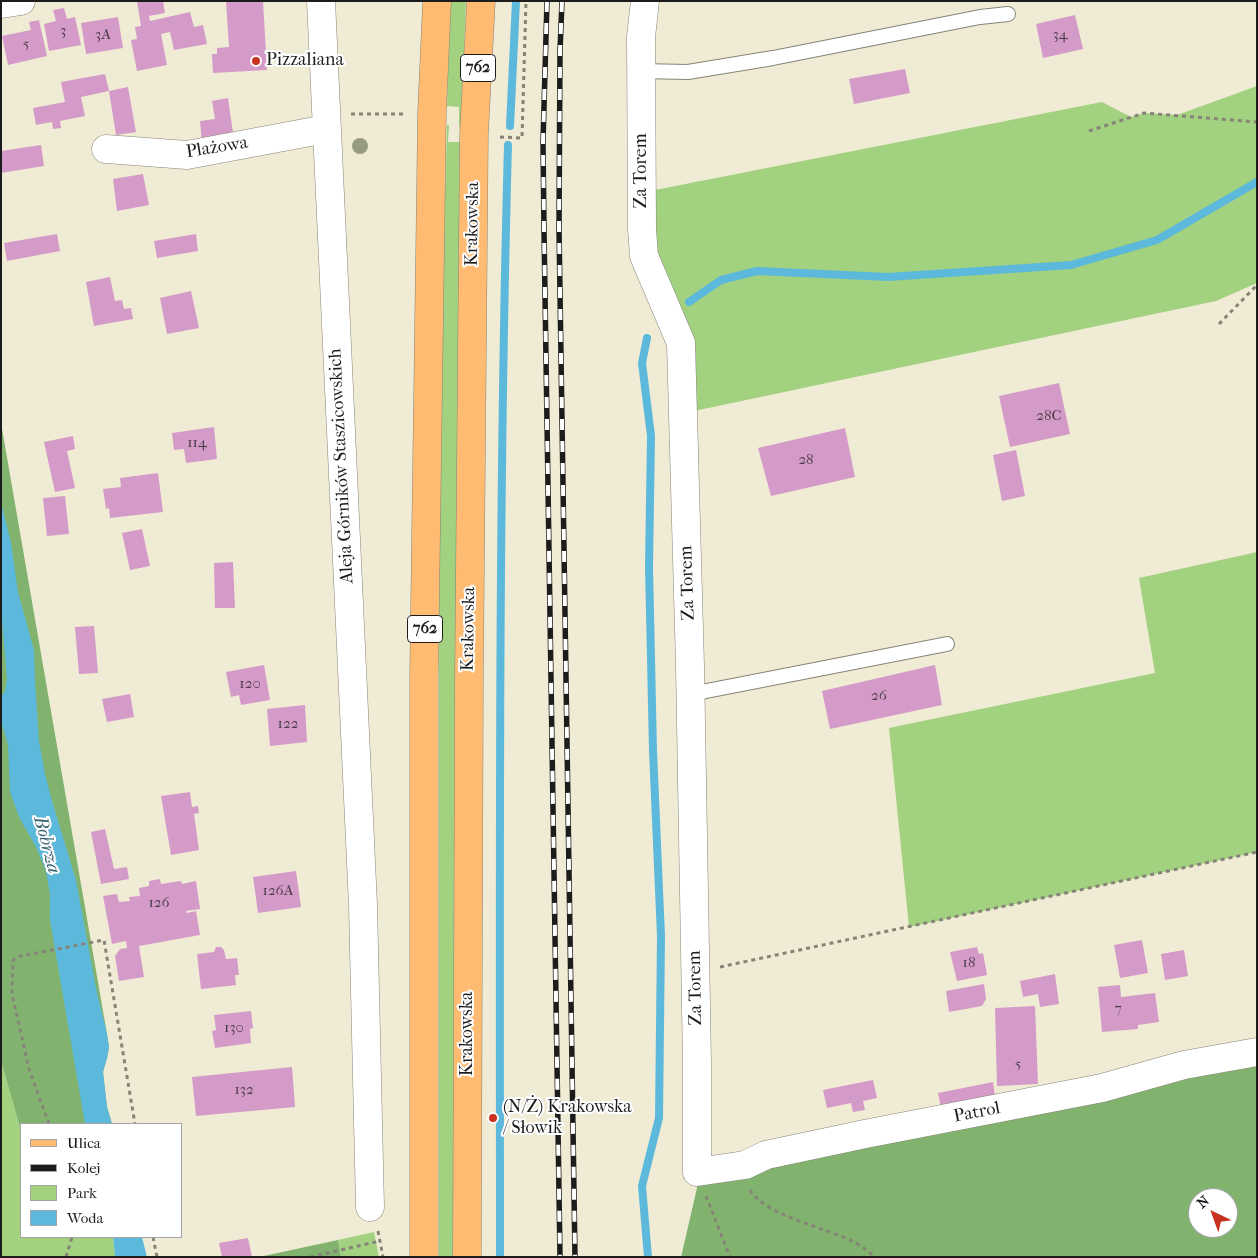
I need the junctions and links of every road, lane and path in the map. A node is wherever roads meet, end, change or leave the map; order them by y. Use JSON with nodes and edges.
{"nodes":[{"id":1,"x":21,"y":1,"type":"edge"},
{"id":2,"x":321,"y":1,"type":"edge"},
{"id":3,"x":437,"y":1,"type":"edge"},
{"id":4,"x":481,"y":1,"type":"edge"},
{"id":5,"x":526,"y":1,"type":"edge"},
{"id":6,"x":645,"y":1,"type":"edge"},
{"id":7,"x":1,"y":4,"type":"edge"},
{"id":8,"x":1008,"y":14,"type":"dead end"},
{"id":9,"x":641,"y":71,"type":"junction"},
{"id":10,"x":359,"y":114,"type":"dead end"},
{"id":11,"x":402,"y":114,"type":"dead end"},
{"id":12,"x":1257,"y":122,"type":"edge"},
{"id":13,"x":326,"y":129,"type":"junction"},
{"id":14,"x":1089,"y":131,"type":"dead end"},
{"id":15,"x":497,"y":137,"type":"dead end"},
{"id":16,"x":106,"y":149,"type":"dead end"},
{"id":17,"x":1257,"y":285,"type":"edge"},
{"id":18,"x":1220,"y":324,"type":"dead end"},
{"id":19,"x":947,"y":644,"type":"dead end"},
{"id":20,"x":690,"y":694,"type":"junction"},
{"id":21,"x":1257,"y":852,"type":"edge"},
{"id":22,"x":695,"y":972,"type":"junction"},
{"id":23,"x":1257,"y":1052,"type":"edge"},
{"id":24,"x":49,"y":1123,"type":"edge"},
{"id":25,"x":135,"y":1123,"type":"edge"},
{"id":26,"x":735,"y":1166,"type":"junction"},
{"id":27,"x":696,"y":1172,"type":"junction"},
{"id":28,"x":370,"y":1207,"type":"dead end"},
{"id":29,"x":72,"y":1238,"type":"edge"},
{"id":30,"x":153,"y":1238,"type":"edge"},
{"id":31,"x":380,"y":1241,"type":"dead end"},
{"id":32,"x":66,"y":1257,"type":"edge"},
{"id":33,"x":156,"y":1257,"type":"edge"},
{"id":34,"x":310,"y":1257,"type":"edge"},
{"id":35,"x":424,"y":1257,"type":"edge"},
{"id":36,"x":467,"y":1257,"type":"edge"},
{"id":37,"x":730,"y":1257,"type":"edge"},
{"id":38,"x":875,"y":1257,"type":"edge"}],
"edges":[{"from":1,"to":7,"type":"street"},
{"from":2,"to":13,"type":"street","name":"Aleja Górników Staszicowskich"},
{"from":3,"to":35,"type":"main road","number":"762"},
{"from":4,"to":36,"type":"main road","name":"Krakowska","number":"762"},
{"from":5,"to":15,"type":"path"},
{"from":6,"to":9,"type":"street","name":"Za Torem"},
{"from":8,"to":9,"type":"lane"},
{"from":9,"to":20,"type":"street","name":"Za Torem"},
{"from":10,"to":11,"type":"path"},
{"from":12,"to":14,"type":"path"},
{"from":13,"to":16,"type":"street","name":"Plażowa"},
{"from":13,"to":28,"type":"street","name":"Aleja Górników Staszicowskich"},
{"from":17,"to":18,"type":"path"},
{"from":19,"to":20,"type":"lane"},
{"from":20,"to":22,"type":"street","name":"Za Torem"},
{"from":21,"to":22,"type":"path"},
{"from":22,"to":27,"type":"street","name":"Za Torem"},
{"from":23,"to":26,"type":"street","name":"Patrol"},
{"from":24,"to":25,"type":"path"},
{"from":26,"to":27,"type":"street","name":"Patrol"},
{"from":26,"to":38,"type":"path"},
{"from":27,"to":37,"type":"path"},
{"from":29,"to":32,"type":"path"},
{"from":30,"to":33,"type":"path"},
{"from":31,"to":34,"type":"path"}]}
